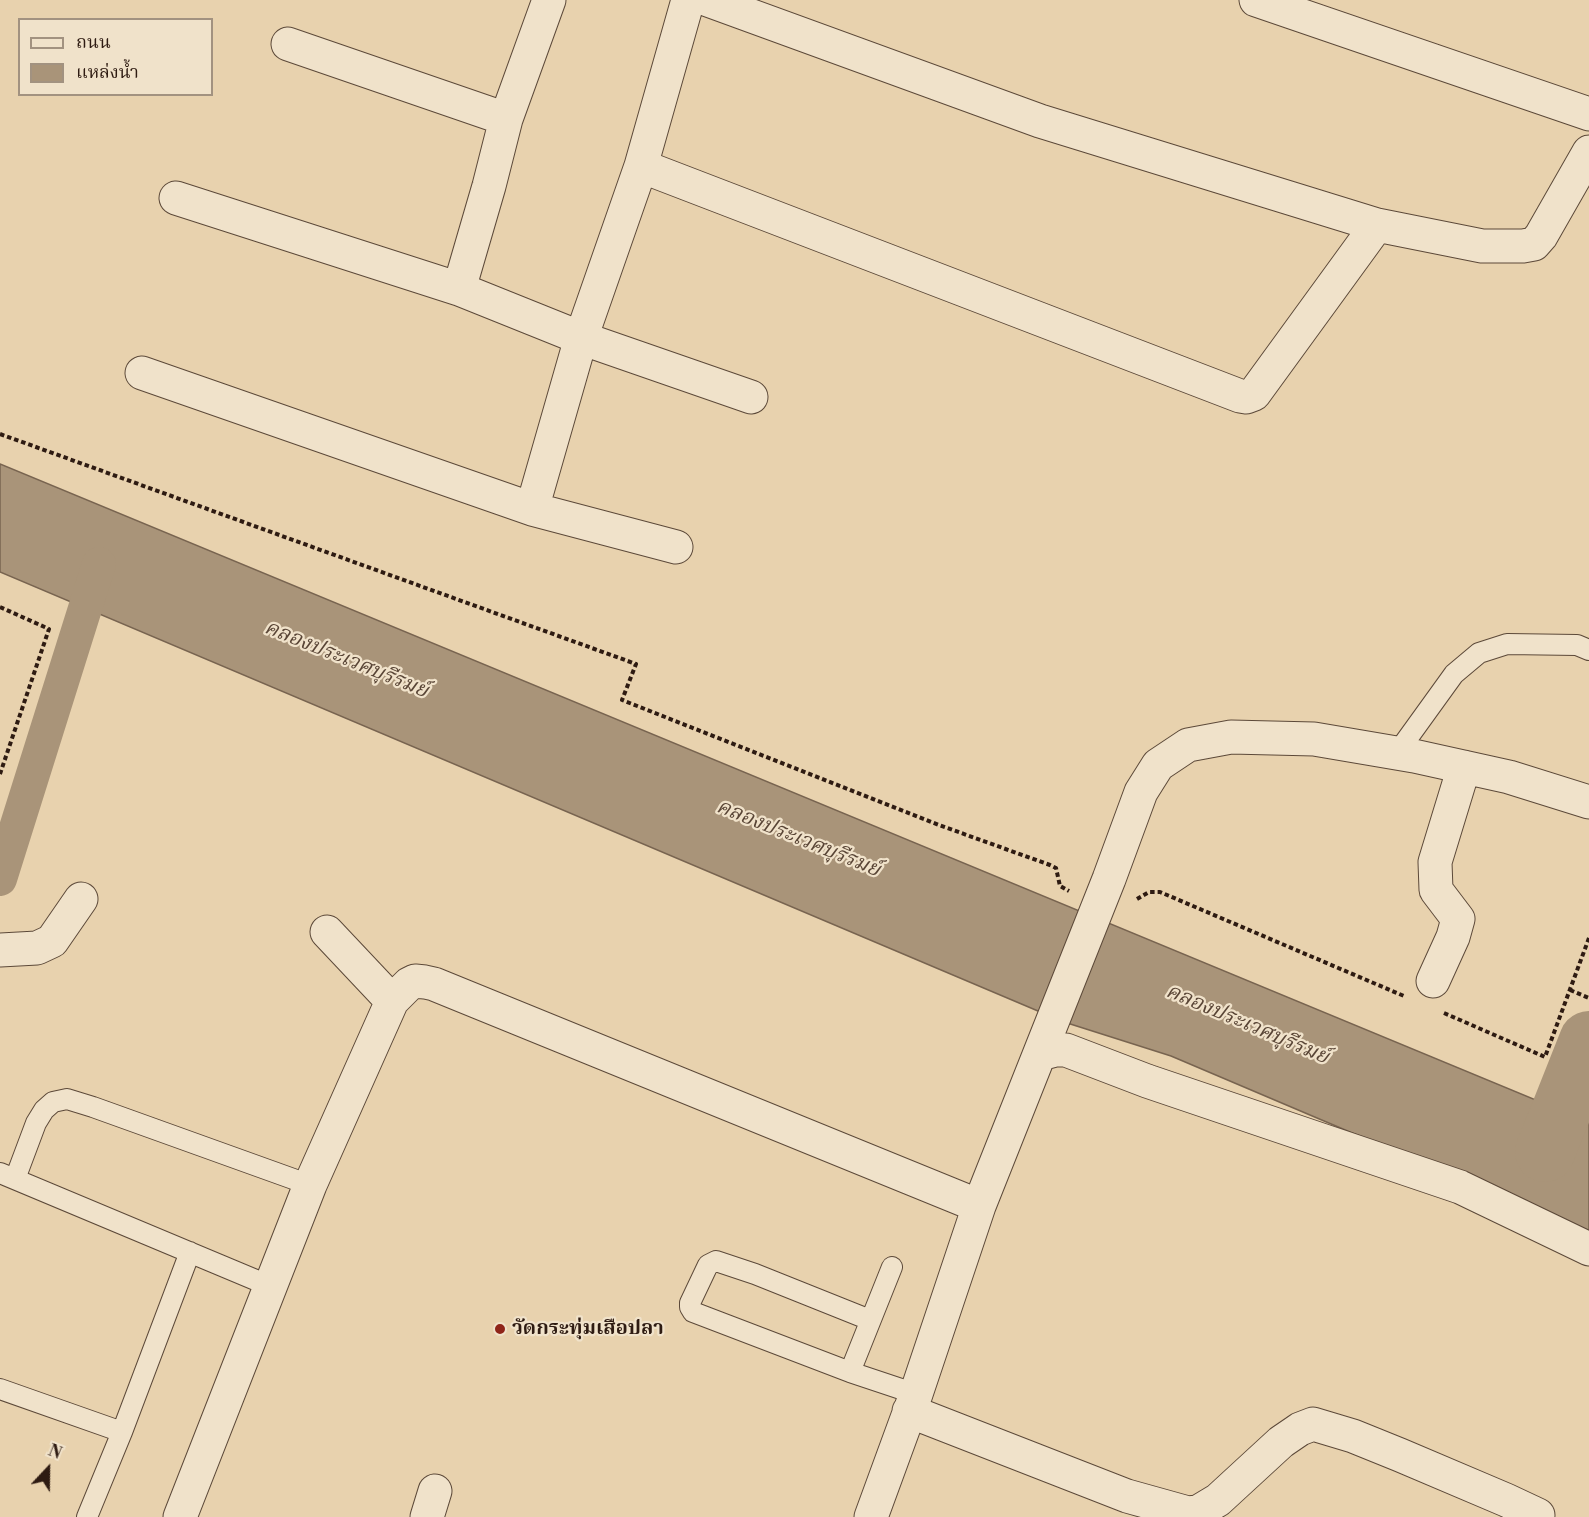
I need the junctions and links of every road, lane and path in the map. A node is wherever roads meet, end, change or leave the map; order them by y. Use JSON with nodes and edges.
{"nodes":[{"id":1,"x":549,"y":0,"type":"edge"},
{"id":2,"x":688,"y":0,"type":"edge"},
{"id":3,"x":708,"y":0,"type":"edge"},
{"id":4,"x":1256,"y":0,"type":"edge"},
{"id":5,"x":288,"y":44,"type":"dead end"},
{"id":6,"x":1589,"y":114,"type":"edge"},
{"id":7,"x":506,"y":119,"type":"junction"},
{"id":8,"x":1589,"y":152,"type":"edge"},
{"id":9,"x":641,"y":166,"type":"junction"},
{"id":10,"x":176,"y":198,"type":"dead end"},
{"id":11,"x":1377,"y":225,"type":"junction"},
{"id":12,"x":459,"y":289,"type":"junction"},
{"id":13,"x":581,"y":338,"type":"junction"},
{"id":14,"x":142,"y":373,"type":"dead end"},
{"id":15,"x":751,"y":397,"type":"dead end"},
{"id":16,"x":0,"y":434,"type":"edge"},
{"id":17,"x":532,"y":509,"type":"junction"},
{"id":18,"x":676,"y":547,"type":"dead end"},
{"id":19,"x":0,"y":607,"type":"edge"},
{"id":20,"x":1589,"y":650,"type":"edge"},
{"id":21,"x":1397,"y":753,"type":"junction"},
{"id":22,"x":1464,"y":767,"type":"junction"},
{"id":23,"x":0,"y":774,"type":"edge"},
{"id":24,"x":1589,"y":802,"type":"edge"},
{"id":25,"x":1077,"y":894,"type":"dead end"},
{"id":26,"x":81,"y":899,"type":"dead end"},
{"id":27,"x":1131,"y":905,"type":"dead end"},
{"id":28,"x":327,"y":932,"type":"dead end"},
{"id":29,"x":1589,"y":938,"type":"edge"},
{"id":30,"x":0,"y":950,"type":"edge"},
{"id":31,"x":1570,"y":990,"type":"junction"},
{"id":32,"x":1427,"y":997,"type":"junction"},
{"id":33,"x":1589,"y":998,"type":"edge"},
{"id":34,"x":392,"y":1000,"type":"junction"},
{"id":35,"x":1042,"y":1047,"type":"junction"},
{"id":36,"x":7,"y":1176,"type":"edge"},
{"id":37,"x":310,"y":1185,"type":"junction"},
{"id":38,"x":979,"y":1206,"type":"junction"},
{"id":39,"x":1589,"y":1249,"type":"edge"},
{"id":40,"x":190,"y":1252,"type":"junction"},
{"id":41,"x":892,"y":1267,"type":"dead end"},
{"id":42,"x":270,"y":1286,"type":"junction"},
{"id":43,"x":870,"y":1320,"type":"junction"},
{"id":44,"x":850,"y":1372,"type":"junction"},
{"id":45,"x":0,"y":1389,"type":"edge"},
{"id":46,"x":913,"y":1403,"type":"junction"},
{"id":47,"x":122,"y":1432,"type":"junction"},
{"id":48,"x":1539,"y":1516,"type":"edge"},
{"id":49,"x":87,"y":1517,"type":"edge"},
{"id":50,"x":180,"y":1517,"type":"edge"},
{"id":51,"x":871,"y":1517,"type":"edge"}],
"edges":[{"from":1,"to":7,"type":"street"},
{"from":2,"to":9,"type":"street"},
{"from":3,"to":11,"type":"street"},
{"from":4,"to":6,"type":"street"},
{"from":5,"to":7,"type":"street"},
{"from":7,"to":12,"type":"street"},
{"from":8,"to":11,"type":"street"},
{"from":9,"to":11,"type":"street"},
{"from":9,"to":13,"type":"street"},
{"from":10,"to":12,"type":"street"},
{"from":12,"to":13,"type":"street"},
{"from":13,"to":15,"type":"street"},
{"from":13,"to":17,"type":"street"},
{"from":14,"to":17,"type":"street"},
{"from":16,"to":25,"type":"path"},
{"from":17,"to":18,"type":"street"},
{"from":19,"to":23,"type":"path"},
{"from":20,"to":21,"type":"lane"},
{"from":21,"to":22,"type":"street"},
{"from":21,"to":35,"type":"street"},
{"from":22,"to":24,"type":"street"},
{"from":22,"to":32,"type":"street"},
{"from":26,"to":30,"type":"street"},
{"from":27,"to":32,"type":"path"},
{"from":28,"to":34,"type":"street"},
{"from":29,"to":31,"type":"path"},
{"from":31,"to":32,"type":"path"},
{"from":31,"to":33,"type":"path"},
{"from":34,"to":37,"type":"street"},
{"from":34,"to":38,"type":"street"},
{"from":35,"to":38,"type":"street"},
{"from":35,"to":39,"type":"street"},
{"from":36,"to":37,"type":"lane"},
{"from":36,"to":40,"type":"lane"},
{"from":37,"to":42,"type":"street"},
{"from":38,"to":46,"type":"street"},
{"from":40,"to":42,"type":"lane"},
{"from":40,"to":47,"type":"lane"},
{"from":41,"to":43,"type":"lane"},
{"from":42,"to":50,"type":"street"},
{"from":43,"to":44,"type":"lane"},
{"from":43,"to":44,"type":"lane"},
{"from":44,"to":46,"type":"lane"},
{"from":45,"to":47,"type":"lane"},
{"from":46,"to":48,"type":"street"},
{"from":46,"to":51,"type":"street"},
{"from":47,"to":49,"type":"lane"}]}
